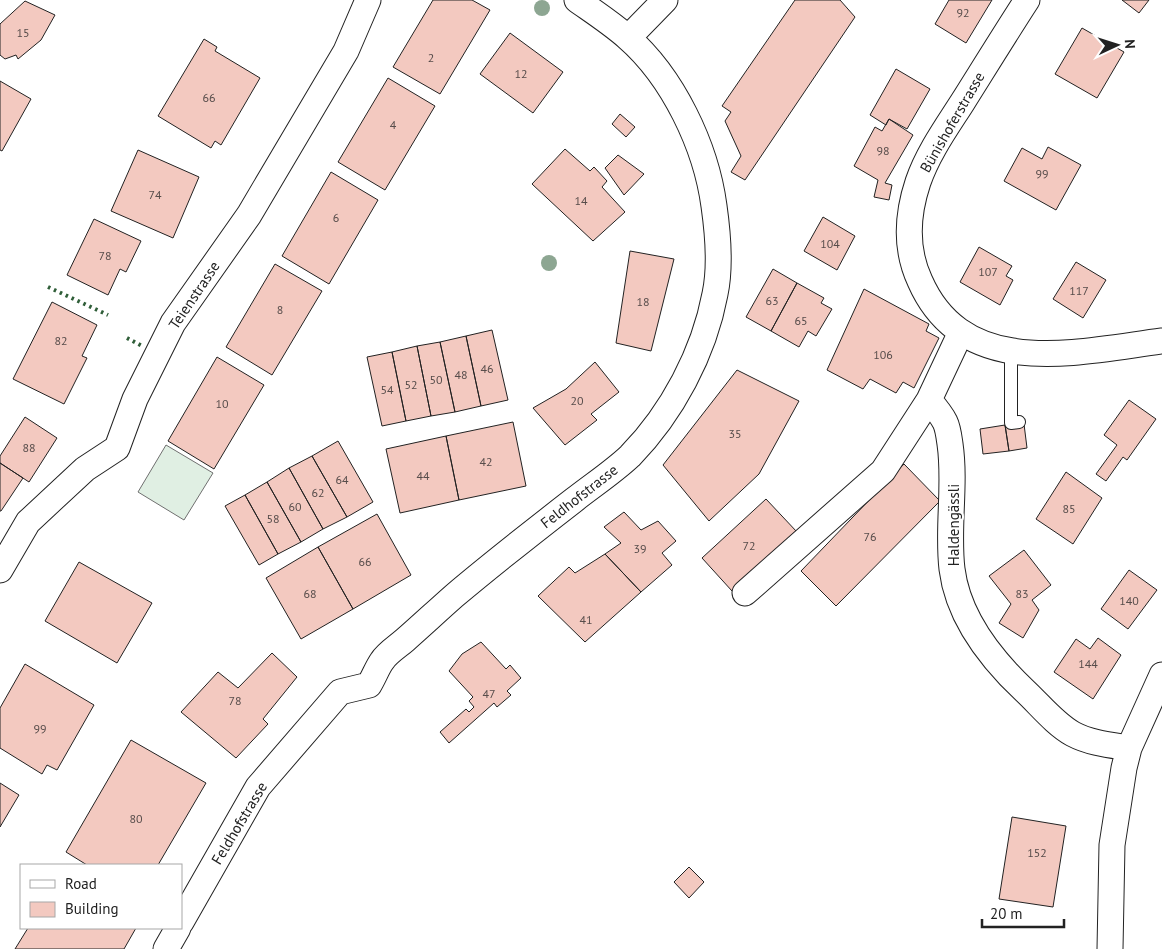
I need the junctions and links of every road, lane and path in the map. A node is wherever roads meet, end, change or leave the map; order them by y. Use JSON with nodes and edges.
{"nodes":[{"id":1,"x":368,"y":0,"type":"edge"},
{"id":2,"x":577,"y":0,"type":"edge"},
{"id":3,"x":665,"y":0,"type":"edge"},
{"id":4,"x":1027,"y":0,"type":"edge"},
{"id":5,"x":628,"y":38,"type":"junction"},
{"id":6,"x":961,"y":332,"type":"junction"},
{"id":7,"x":1162,"y":341,"type":"edge"},
{"id":8,"x":1011,"y":352,"type":"junction"},
{"id":9,"x":930,"y":400,"type":"junction"},
{"id":10,"x":1019,"y":422,"type":"dead end"},
{"id":11,"x":0,"y":570,"type":"edge"},
{"id":12,"x":744,"y":593,"type":"dead end"},
{"id":13,"x":1162,"y":675,"type":"edge"},
{"id":14,"x":1128,"y":748,"type":"junction"},
{"id":15,"x":182,"y":920,"type":"edge"},
{"id":16,"x":177,"y":929,"type":"edge"},
{"id":17,"x":166,"y":949,"type":"edge"},
{"id":18,"x":1110,"y":949,"type":"edge"}],
"edges":[{"from":1,"to":11,"type":"street","name":"Teienstrasse"},
{"from":2,"to":5,"type":"street","name":"Feldhofstrasse"},
{"from":3,"to":5,"type":"street"},
{"from":4,"to":6,"type":"street","name":"Bünishoferstrasse"},
{"from":5,"to":15,"type":"street","name":"Feldhofstrasse"},
{"from":6,"to":8,"type":"street","name":"Bünishoferstrasse"},
{"from":6,"to":9,"type":"street"},
{"from":7,"to":8,"type":"street","name":"Bünishoferstrasse"},
{"from":8,"to":10,"type":"lane"},
{"from":9,"to":12,"type":"street"},
{"from":9,"to":14,"type":"street","name":"Haldengässli"},
{"from":13,"to":14,"type":"street"},
{"from":14,"to":18,"type":"street"},
{"from":16,"to":17,"type":"street"}]}
